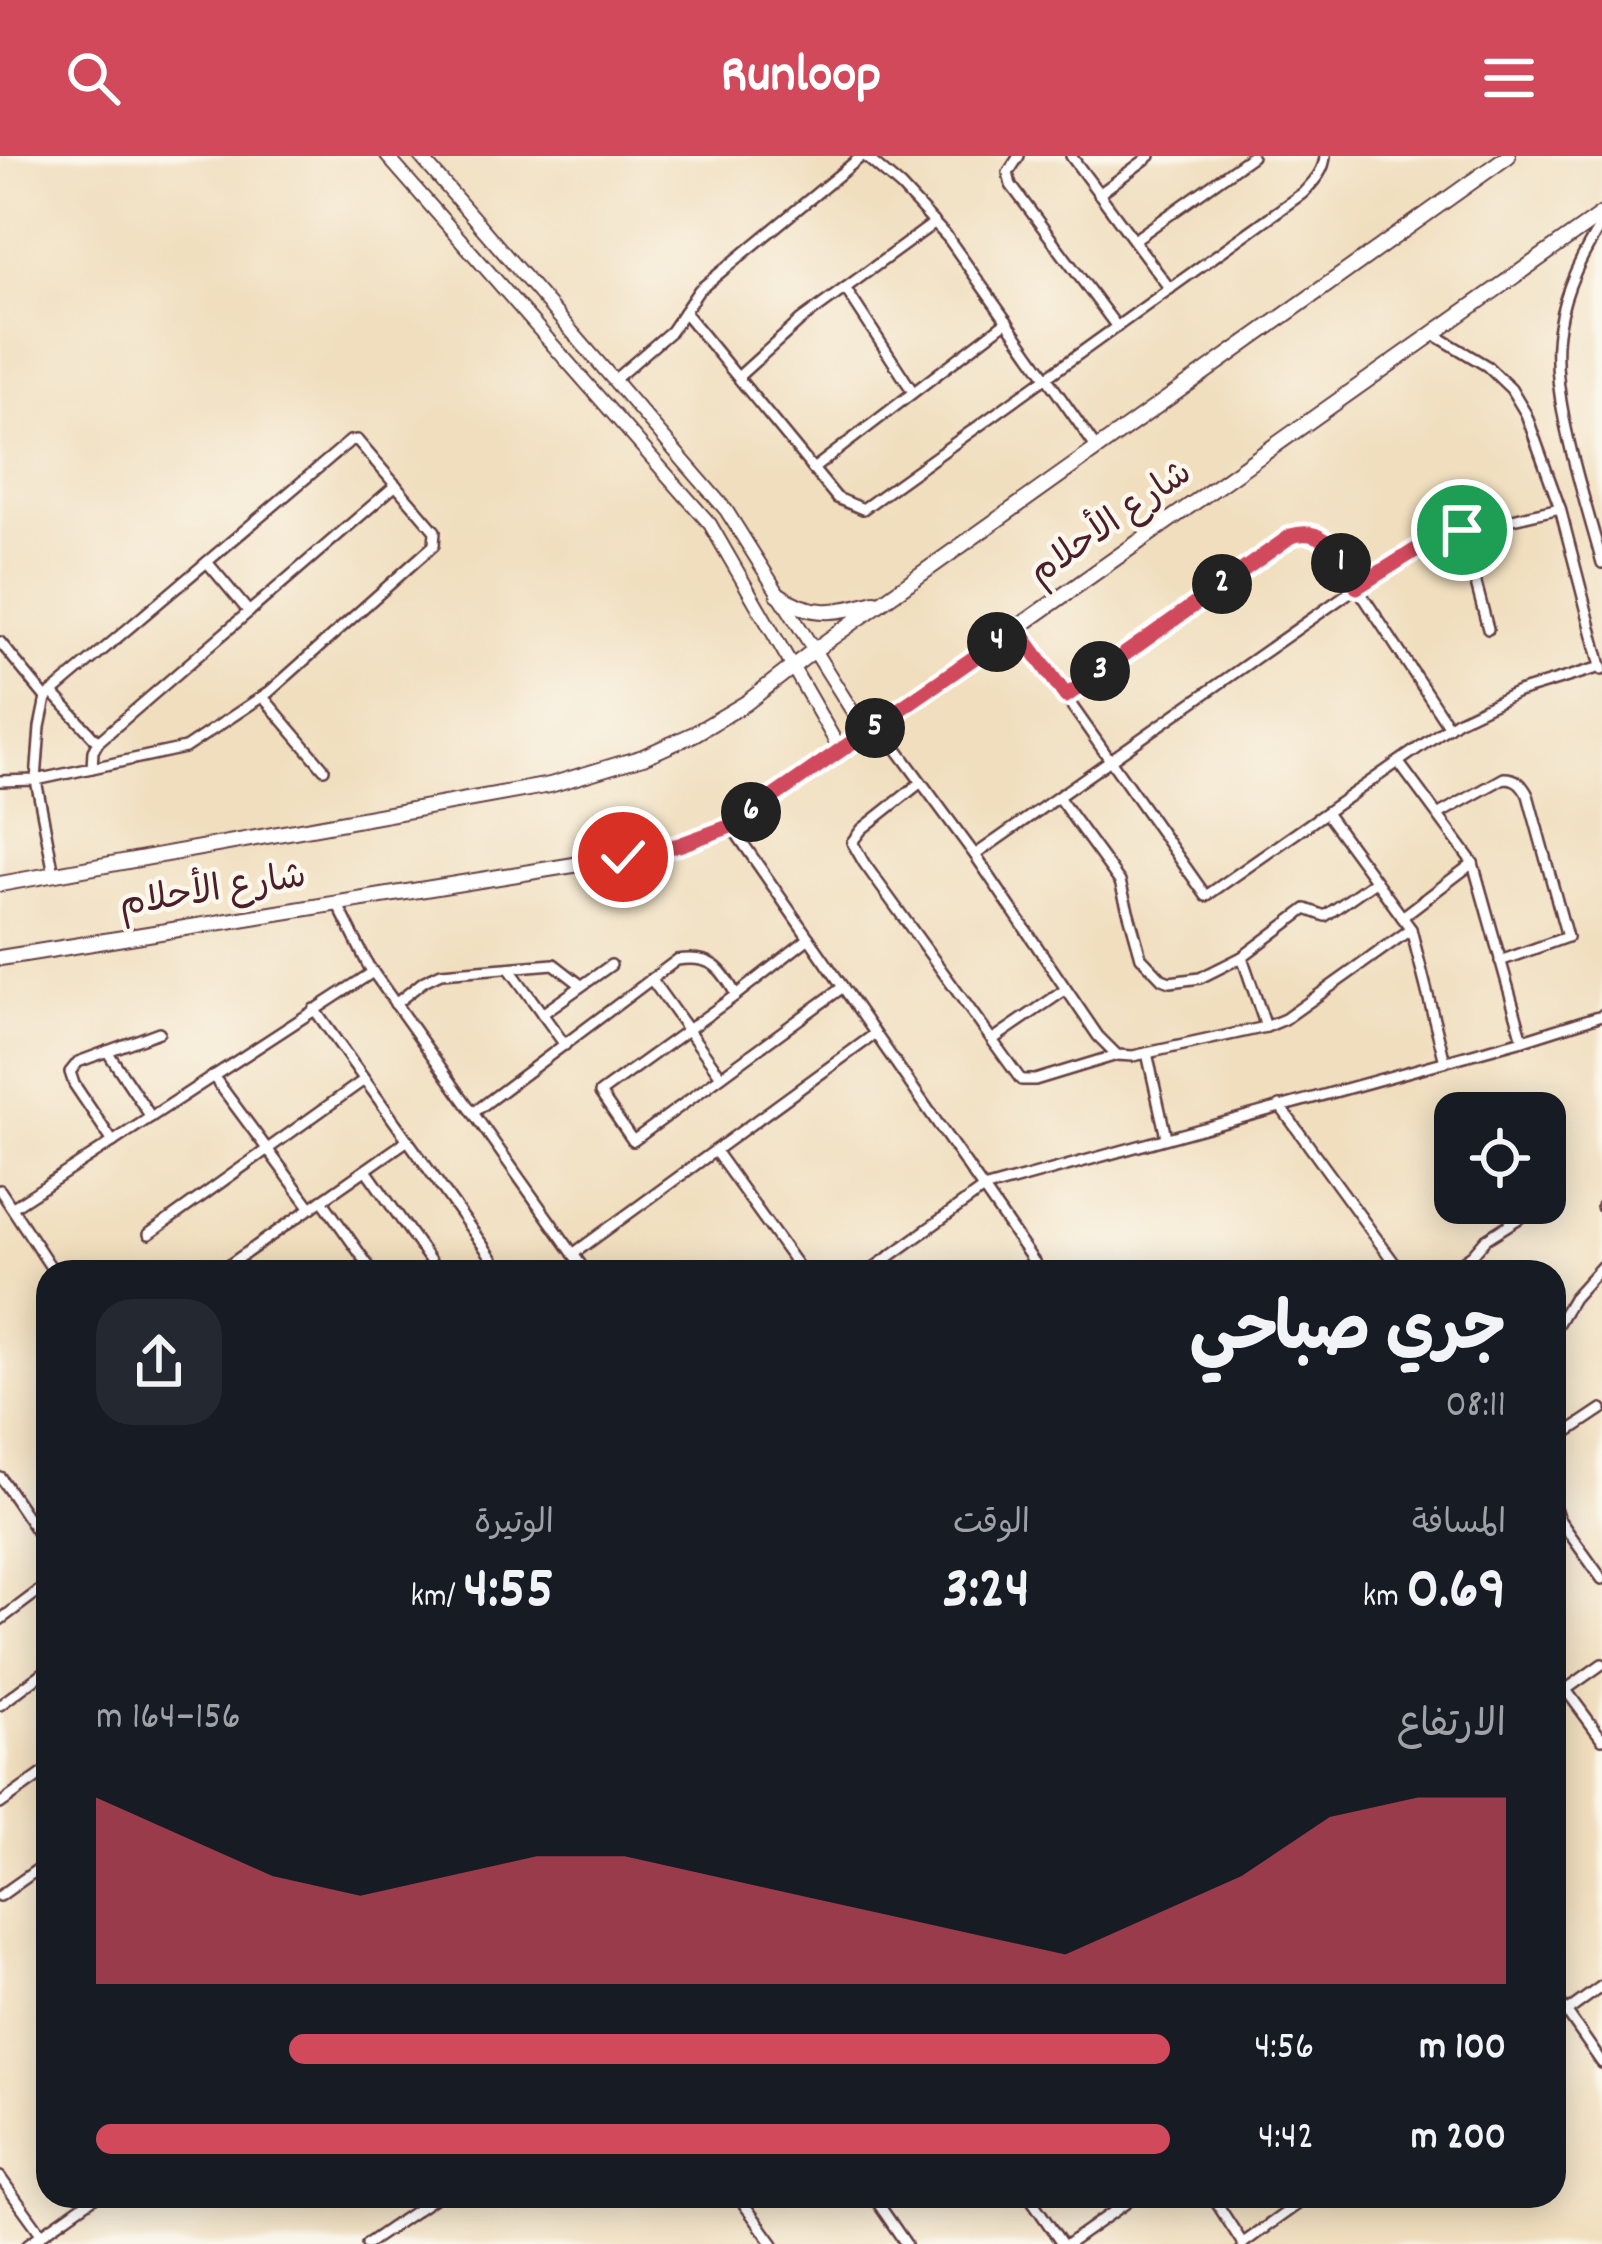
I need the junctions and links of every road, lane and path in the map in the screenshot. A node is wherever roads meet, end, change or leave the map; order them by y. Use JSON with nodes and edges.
{"nodes":[{"id":1,"x":387,"y":156,"type":"edge"},
{"id":2,"x":421,"y":156,"type":"edge"},
{"id":3,"x":863,"y":156,"type":"edge"},
{"id":4,"x":1019,"y":156,"type":"edge"},
{"id":5,"x":1071,"y":156,"type":"edge"},
{"id":6,"x":1150,"y":156,"type":"edge"},
{"id":7,"x":1252,"y":156,"type":"edge"},
{"id":8,"x":1325,"y":156,"type":"edge"},
{"id":9,"x":1508,"y":156,"type":"edge"},
{"id":10,"x":1100,"y":194,"type":"junction"},
{"id":11,"x":1602,"y":214,"type":"edge"},
{"id":12,"x":1602,"y":223,"type":"edge"},
{"id":13,"x":934,"y":224,"type":"junction"},
{"id":14,"x":1134,"y":241,"type":"junction"},
{"id":15,"x":844,"y":288,"type":"junction"},
{"id":16,"x":1170,"y":289,"type":"junction"},
{"id":17,"x":684,"y":312,"type":"junction"},
{"id":18,"x":1006,"y":321,"type":"junction"},
{"id":19,"x":1117,"y":327,"type":"junction"},
{"id":20,"x":1435,"y":335,"type":"junction"},
{"id":21,"x":738,"y":377,"type":"junction"},
{"id":22,"x":1046,"y":377,"type":"junction"},
{"id":23,"x":614,"y":380,"type":"junction"},
{"id":24,"x":913,"y":392,"type":"junction"},
{"id":25,"x":668,"y":443,"type":"junction"},
{"id":26,"x":1097,"y":449,"type":"junction"},
{"id":27,"x":651,"y":456,"type":"junction"},
{"id":28,"x":813,"y":469,"type":"junction"},
{"id":29,"x":396,"y":485,"type":"junction"},
{"id":30,"x":1560,"y":508,"type":"junction"},
{"id":31,"x":1462,"y":530,"type":"junction"},
{"id":32,"x":207,"y":562,"type":"junction"},
{"id":33,"x":1602,"y":563,"type":"edge"},
{"id":34,"x":1357,"y":587,"type":"junction"},
{"id":35,"x":778,"y":594,"type":"junction"},
{"id":36,"x":886,"y":599,"type":"junction"},
{"id":37,"x":249,"y":612,"type":"junction"},
{"id":38,"x":1017,"y":628,"type":"junction"},
{"id":39,"x":1488,"y":629,"type":"dead end"},
{"id":40,"x":0,"y":642,"type":"edge"},
{"id":41,"x":813,"y":651,"type":"junction"},
{"id":42,"x":793,"y":666,"type":"junction"},
{"id":43,"x":1602,"y":668,"type":"edge"},
{"id":44,"x":49,"y":695,"type":"junction"},
{"id":45,"x":1066,"y":696,"type":"junction"},
{"id":46,"x":263,"y":697,"type":"junction"},
{"id":47,"x":1450,"y":727,"type":"junction"},
{"id":48,"x":873,"y":729,"type":"junction"},
{"id":49,"x":98,"y":742,"type":"junction"},
{"id":50,"x":842,"y":751,"type":"junction"},
{"id":51,"x":1112,"y":760,"type":"junction"},
{"id":52,"x":1400,"y":763,"type":"junction"},
{"id":53,"x":92,"y":768,"type":"junction"},
{"id":54,"x":324,"y":769,"type":"dead end"},
{"id":55,"x":36,"y":780,"type":"junction"},
{"id":56,"x":0,"y":781,"type":"edge"},
{"id":57,"x":920,"y":783,"type":"junction"},
{"id":58,"x":1058,"y":797,"type":"junction"},
{"id":59,"x":1325,"y":813,"type":"junction"},
{"id":60,"x":1439,"y":814,"type":"junction"},
{"id":61,"x":731,"y":826,"type":"junction"},
{"id":62,"x":975,"y":855,"type":"junction"},
{"id":63,"x":1473,"y":863,"type":"junction"},
{"id":64,"x":55,"y":874,"type":"junction"},
{"id":65,"x":1375,"y":880,"type":"junction"},
{"id":66,"x":0,"y":884,"type":"edge"},
{"id":67,"x":337,"y":903,"type":"junction"},
{"id":68,"x":1402,"y":917,"type":"junction"},
{"id":69,"x":1411,"y":929,"type":"junction"},
{"id":70,"x":809,"y":938,"type":"junction"},
{"id":71,"x":1242,"y":957,"type":"junction"},
{"id":72,"x":0,"y":958,"type":"edge"},
{"id":73,"x":1500,"y":961,"type":"junction"},
{"id":74,"x":610,"y":965,"type":"dead end"},
{"id":75,"x":509,"y":968,"type":"junction"},
{"id":76,"x":373,"y":972,"type":"junction"},
{"id":77,"x":651,"y":979,"type":"junction"},
{"id":78,"x":581,"y":985,"type":"junction"},
{"id":79,"x":843,"y":987,"type":"junction"},
{"id":80,"x":1065,"y":990,"type":"junction"},
{"id":81,"x":736,"y":995,"type":"junction"},
{"id":82,"x":395,"y":1004,"type":"junction"},
{"id":83,"x":314,"y":1010,"type":"junction"},
{"id":84,"x":542,"y":1014,"type":"junction"},
{"id":85,"x":1602,"y":1015,"type":"edge"},
{"id":86,"x":1266,"y":1027,"type":"junction"},
{"id":87,"x":688,"y":1030,"type":"junction"},
{"id":88,"x":159,"y":1033,"type":"dead end"},
{"id":89,"x":875,"y":1034,"type":"junction"},
{"id":90,"x":992,"y":1040,"type":"junction"},
{"id":91,"x":1523,"y":1040,"type":"junction"},
{"id":92,"x":565,"y":1045,"type":"junction"},
{"id":93,"x":107,"y":1051,"type":"junction"},
{"id":94,"x":1148,"y":1053,"type":"junction"},
{"id":95,"x":1117,"y":1055,"type":"junction"},
{"id":96,"x":1444,"y":1062,"type":"junction"},
{"id":97,"x":213,"y":1076,"type":"junction"},
{"id":98,"x":721,"y":1076,"type":"junction"},
{"id":99,"x":364,"y":1080,"type":"junction"},
{"id":100,"x":1280,"y":1106,"type":"junction"},
{"id":101,"x":473,"y":1113,"type":"junction"},
{"id":102,"x":151,"y":1117,"type":"junction"},
{"id":103,"x":1166,"y":1136,"type":"junction"},
{"id":104,"x":408,"y":1140,"type":"junction"},
{"id":105,"x":113,"y":1142,"type":"junction"},
{"id":106,"x":268,"y":1149,"type":"junction"},
{"id":107,"x":715,"y":1151,"type":"junction"},
{"id":108,"x":366,"y":1170,"type":"junction"},
{"id":109,"x":983,"y":1189,"type":"junction"},
{"id":110,"x":0,"y":1190,"type":"edge"},
{"id":111,"x":322,"y":1200,"type":"junction"},
{"id":112,"x":13,"y":1208,"type":"junction"},
{"id":113,"x":311,"y":1208,"type":"junction"},
{"id":114,"x":1510,"y":1224,"type":"edge"},
{"id":115,"x":149,"y":1234,"type":"dead end"},
{"id":116,"x":573,"y":1254,"type":"junction"},
{"id":117,"x":46,"y":1260,"type":"edge"},
{"id":118,"x":236,"y":1260,"type":"edge"},
{"id":119,"x":365,"y":1260,"type":"edge"},
{"id":120,"x":430,"y":1260,"type":"edge"},
{"id":121,"x":493,"y":1260,"type":"edge"},
{"id":122,"x":575,"y":1260,"type":"edge"},
{"id":123,"x":793,"y":1260,"type":"edge"},
{"id":124,"x":885,"y":1260,"type":"edge"},
{"id":125,"x":1033,"y":1260,"type":"edge"},
{"id":126,"x":1392,"y":1260,"type":"edge"},
{"id":127,"x":1465,"y":1260,"type":"edge"},
{"id":128,"x":1602,"y":1266,"type":"edge"},
{"id":129,"x":1566,"y":1310,"type":"edge"},
{"id":130,"x":1602,"y":1410,"type":"edge"},
{"id":131,"x":1566,"y":1434,"type":"edge"},
{"id":132,"x":0,"y":1477,"type":"edge"},
{"id":133,"x":1566,"y":1529,"type":"edge"},
{"id":134,"x":36,"y":1530,"type":"edge"},
{"id":135,"x":1602,"y":1579,"type":"edge"},
{"id":136,"x":36,"y":1592,"type":"edge"},
{"id":137,"x":1,"y":1616,"type":"edge"},
{"id":138,"x":1602,"y":1664,"type":"edge"},
{"id":139,"x":36,"y":1678,"type":"edge"},
{"id":140,"x":1566,"y":1690,"type":"joint"},
{"id":141,"x":0,"y":1705,"type":"edge"},
{"id":142,"x":1602,"y":1739,"type":"edge"},
{"id":143,"x":36,"y":1778,"type":"edge"},
{"id":144,"x":0,"y":1804,"type":"edge"},
{"id":145,"x":36,"y":1870,"type":"edge"},
{"id":146,"x":0,"y":1896,"type":"edge"},
{"id":147,"x":1602,"y":1986,"type":"edge"},
{"id":148,"x":1567,"y":2012,"type":"joint"},
{"id":149,"x":1602,"y":2063,"type":"edge"},
{"id":150,"x":0,"y":2177,"type":"edge"},
{"id":151,"x":79,"y":2208,"type":"edge"},
{"id":152,"x":420,"y":2208,"type":"edge"},
{"id":153,"x":747,"y":2208,"type":"edge"},
{"id":154,"x":881,"y":2208,"type":"edge"},
{"id":155,"x":1038,"y":2208,"type":"edge"},
{"id":156,"x":1118,"y":2208,"type":"edge"},
{"id":157,"x":1222,"y":2208,"type":"edge"},
{"id":158,"x":1293,"y":2208,"type":"edge"},
{"id":159,"x":42,"y":2235,"type":"junction"},
{"id":160,"x":1249,"y":2242,"type":"edge"},
{"id":161,"x":903,"y":2243,"type":"edge"},
{"id":162,"x":28,"y":2244,"type":"edge"},
{"id":163,"x":367,"y":2244,"type":"edge"},
{"id":164,"x":773,"y":2244,"type":"edge"},
{"id":165,"x":1065,"y":2244,"type":"edge"}],
"edges":[{"from":1,"to":27,"type":"main road"},
{"from":2,"to":23,"type":"main road"},
{"from":3,"to":13,"type":"street"},
{"from":3,"to":17,"type":"street"},
{"from":4,"to":19,"type":"street"},
{"from":5,"to":10,"type":"street"},
{"from":6,"to":10,"type":"street"},
{"from":7,"to":14,"type":"street"},
{"from":8,"to":16,"type":"street"},
{"from":9,"to":26,"type":"main road","name":"شارع الأحلام"},
{"from":10,"to":14,"type":"street"},
{"from":11,"to":20,"type":"main road","name":"شارع الأحلام"},
{"from":12,"to":33,"type":"street"},
{"from":13,"to":15,"type":"street"},
{"from":13,"to":18,"type":"street"},
{"from":14,"to":16,"type":"street"},
{"from":15,"to":21,"type":"street"},
{"from":15,"to":24,"type":"street"},
{"from":16,"to":19,"type":"street"},
{"from":17,"to":21,"type":"street"},
{"from":17,"to":23,"type":"street"},
{"from":18,"to":22,"type":"street"},
{"from":18,"to":24,"type":"street"},
{"from":19,"to":22,"type":"street"},
{"from":20,"to":30,"type":"street"},
{"from":20,"to":38,"type":"main road","name":"شارع الأحلام"},
{"from":21,"to":28,"type":"street"},
{"from":22,"to":26,"type":"street"},
{"from":22,"to":28,"type":"street"},
{"from":23,"to":25,"type":"main road"},
{"from":24,"to":28,"type":"street"},
{"from":25,"to":27,"type":"main road"},
{"from":25,"to":35,"type":"main road"},
{"from":26,"to":36,"type":"main road","name":"شارع الأحلام"},
{"from":27,"to":42,"type":"main road"},
{"from":29,"to":32,"type":"street"},
{"from":29,"to":37,"type":"street"},
{"from":29,"to":46,"type":"street"},
{"from":30,"to":31,"type":"street"},
{"from":30,"to":43,"type":"street"},
{"from":31,"to":34,"type":"street"},
{"from":31,"to":39,"type":"street"},
{"from":32,"to":37,"type":"street"},
{"from":32,"to":44,"type":"street"},
{"from":34,"to":45,"type":"street"},
{"from":34,"to":47,"type":"street"},
{"from":34,"to":51,"type":"street"},
{"from":35,"to":36,"type":"main road"},
{"from":35,"to":41,"type":"main road"},
{"from":36,"to":41,"type":"main road","name":"شارع الأحلام"},
{"from":37,"to":49,"type":"street"},
{"from":38,"to":45,"type":"street"},
{"from":38,"to":48,"type":"main road","name":"شارع الأحلام"},
{"from":40,"to":44,"type":"street"},
{"from":41,"to":42,"type":"main road","name":"شارع الأحلام"},
{"from":41,"to":48,"type":"main road"},
{"from":42,"to":50,"type":"main road"},
{"from":42,"to":64,"type":"main road","name":"شارع الأحلام"},
{"from":43,"to":47,"type":"street"},
{"from":44,"to":49,"type":"street"},
{"from":44,"to":55,"type":"street"},
{"from":45,"to":51,"type":"street"},
{"from":46,"to":53,"type":"street"},
{"from":46,"to":54,"type":"street"},
{"from":47,"to":52,"type":"street"},
{"from":48,"to":50,"type":"main road","name":"شارع الأحلام"},
{"from":48,"to":57,"type":"street"},
{"from":49,"to":53,"type":"street"},
{"from":50,"to":61,"type":"main road","name":"شارع الأحلام"},
{"from":51,"to":58,"type":"street"},
{"from":51,"to":59,"type":"street"},
{"from":52,"to":59,"type":"street"},
{"from":52,"to":60,"type":"street"},
{"from":53,"to":55,"type":"street"},
{"from":55,"to":56,"type":"street"},
{"from":55,"to":64,"type":"street"},
{"from":57,"to":62,"type":"street"},
{"from":57,"to":90,"type":"street"},
{"from":58,"to":62,"type":"street"},
{"from":58,"to":71,"type":"street"},
{"from":59,"to":65,"type":"street"},
{"from":60,"to":63,"type":"street"},
{"from":60,"to":73,"type":"street"},
{"from":61,"to":67,"type":"main road","name":"شارع الأحلام"},
{"from":61,"to":70,"type":"street"},
{"from":62,"to":80,"type":"street"},
{"from":63,"to":68,"type":"street"},
{"from":63,"to":73,"type":"street"},
{"from":64,"to":66,"type":"main road","name":"شارع الأحلام"},
{"from":65,"to":68,"type":"street"},
{"from":65,"to":71,"type":"street"},
{"from":67,"to":72,"type":"main road","name":"شارع الأحلام"},
{"from":67,"to":76,"type":"street"},
{"from":68,"to":69,"type":"street"},
{"from":69,"to":86,"type":"street"},
{"from":69,"to":96,"type":"street"},
{"from":70,"to":79,"type":"street"},
{"from":70,"to":81,"type":"street"},
{"from":71,"to":86,"type":"street"},
{"from":73,"to":91,"type":"street"},
{"from":74,"to":78,"type":"street"},
{"from":75,"to":78,"type":"street"},
{"from":75,"to":82,"type":"street"},
{"from":75,"to":84,"type":"street"},
{"from":76,"to":82,"type":"street"},
{"from":76,"to":83,"type":"street"},
{"from":77,"to":81,"type":"street"},
{"from":77,"to":87,"type":"street"},
{"from":77,"to":92,"type":"street"},
{"from":78,"to":84,"type":"street"},
{"from":79,"to":89,"type":"street"},
{"from":79,"to":98,"type":"street"},
{"from":80,"to":90,"type":"street"},
{"from":80,"to":95,"type":"street"},
{"from":81,"to":87,"type":"street"},
{"from":82,"to":101,"type":"street"},
{"from":83,"to":97,"type":"street"},
{"from":83,"to":99,"type":"street"},
{"from":84,"to":92,"type":"street"},
{"from":85,"to":91,"type":"street"},
{"from":86,"to":94,"type":"street"},
{"from":87,"to":98,"type":"street"},
{"from":87,"to":98,"type":"street"},
{"from":88,"to":93,"type":"street"},
{"from":89,"to":107,"type":"street"},
{"from":89,"to":109,"type":"street"},
{"from":90,"to":95,"type":"street"},
{"from":91,"to":96,"type":"street"},
{"from":92,"to":101,"type":"street"},
{"from":93,"to":102,"type":"street"},
{"from":93,"to":105,"type":"street"},
{"from":94,"to":95,"type":"street"},
{"from":94,"to":103,"type":"street"},
{"from":96,"to":100,"type":"street"},
{"from":97,"to":102,"type":"street"},
{"from":97,"to":106,"type":"street"},
{"from":99,"to":104,"type":"street"},
{"from":99,"to":106,"type":"street"},
{"from":100,"to":103,"type":"street"},
{"from":100,"to":126,"type":"street"},
{"from":101,"to":116,"type":"street"},
{"from":102,"to":105,"type":"street"},
{"from":103,"to":109,"type":"street"},
{"from":104,"to":108,"type":"street"},
{"from":104,"to":121,"type":"street"},
{"from":105,"to":112,"type":"street"},
{"from":106,"to":113,"type":"street"},
{"from":106,"to":115,"type":"street"},
{"from":107,"to":116,"type":"street"},
{"from":107,"to":123,"type":"street"},
{"from":108,"to":111,"type":"street"},
{"from":108,"to":120,"type":"street"},
{"from":109,"to":124,"type":"street"},
{"from":109,"to":125,"type":"street"},
{"from":110,"to":112,"type":"street"},
{"from":111,"to":113,"type":"street"},
{"from":111,"to":119,"type":"street"},
{"from":112,"to":117,"type":"street"},
{"from":113,"to":118,"type":"street"},
{"from":114,"to":127,"type":"street"},
{"from":116,"to":122,"type":"street"},
{"from":128,"to":129,"type":"street"},
{"from":130,"to":131,"type":"street"},
{"from":132,"to":134,"type":"street"},
{"from":133,"to":135,"type":"street"},
{"from":136,"to":137,"type":"street"},
{"from":138,"to":140,"type":"street"},
{"from":139,"to":141,"type":"street"},
{"from":140,"to":142,"type":"street"},
{"from":143,"to":144,"type":"street"},
{"from":145,"to":146,"type":"street"},
{"from":147,"to":148,"type":"street"},
{"from":148,"to":149,"type":"street"},
{"from":150,"to":159,"type":"street"},
{"from":151,"to":159,"type":"street"},
{"from":152,"to":163,"type":"street"},
{"from":153,"to":164,"type":"street"},
{"from":154,"to":161,"type":"street"},
{"from":155,"to":165,"type":"street"},
{"from":156,"to":165,"type":"street"},
{"from":157,"to":160,"type":"street"},
{"from":158,"to":160,"type":"street"},
{"from":159,"to":162,"type":"street"}]}
